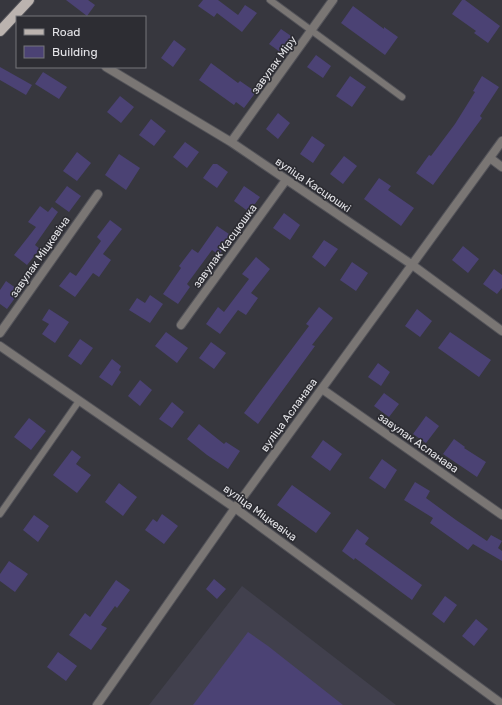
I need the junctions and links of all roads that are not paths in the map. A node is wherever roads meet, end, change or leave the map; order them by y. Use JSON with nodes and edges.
{"nodes":[{"id":1,"x":29,"y":0,"type":"edge"},
{"id":2,"x":270,"y":0,"type":"edge"},
{"id":3,"x":334,"y":0,"type":"edge"},
{"id":4,"x":19,"y":15,"type":"edge"},
{"id":5,"x":16,"y":18,"type":"edge"},
{"id":6,"x":312,"y":30,"type":"junction"},
{"id":7,"x":0,"y":31,"type":"edge"},
{"id":8,"x":108,"y":68,"type":"edge"},
{"id":9,"x":402,"y":97,"type":"dead end"},
{"id":10,"x":502,"y":141,"type":"edge"},
{"id":11,"x":231,"y":142,"type":"junction"},
{"id":12,"x":490,"y":158,"type":"junction"},
{"id":13,"x":502,"y":166,"type":"edge"},
{"id":14,"x":286,"y":180,"type":"junction"},
{"id":15,"x":98,"y":194,"type":"dead end"},
{"id":16,"x":411,"y":264,"type":"junction"},
{"id":17,"x":181,"y":325,"type":"dead end"},
{"id":18,"x":502,"y":330,"type":"edge"},
{"id":19,"x":0,"y":333,"type":"edge"},
{"id":20,"x":0,"y":346,"type":"edge"},
{"id":21,"x":322,"y":389,"type":"junction"},
{"id":22,"x":79,"y":401,"type":"junction"},
{"id":23,"x":235,"y":508,"type":"junction"},
{"id":24,"x":0,"y":514,"type":"edge"},
{"id":25,"x":502,"y":515,"type":"edge"},
{"id":26,"x":502,"y":704,"type":"edge"},
{"id":27,"x":97,"y":705,"type":"edge"}],
"edges":[{"from":1,"to":4,"type":"main road"},
{"from":2,"to":6,"type":"lane"},
{"from":3,"to":6,"type":"street","name":"завулак Міру"},
{"from":5,"to":7,"type":"main road"},
{"from":6,"to":9,"type":"lane"},
{"from":6,"to":11,"type":"street","name":"завулак Міру"},
{"from":8,"to":11,"type":"street","name":"вуліца Касцюшкі"},
{"from":10,"to":12,"type":"street","name":"вуліца Асланава"},
{"from":11,"to":14,"type":"street","name":"вуліца Касцюшкі"},
{"from":12,"to":13,"type":"street"},
{"from":12,"to":16,"type":"street","name":"вуліца Асланава"},
{"from":14,"to":16,"type":"street","name":"вуліца Касцюшкі"},
{"from":14,"to":17,"type":"street","name":"завулак Касцюшка"},
{"from":15,"to":19,"type":"street","name":"завулак Міцкевіча"},
{"from":16,"to":18,"type":"street","name":"вуліца Касцюшкі"},
{"from":16,"to":21,"type":"street","name":"вуліца Асланава"},
{"from":20,"to":22,"type":"street","name":"вуліца Міцкевіча"},
{"from":21,"to":23,"type":"street","name":"вуліца Асланава"},
{"from":21,"to":25,"type":"street","name":"завулак Асланава"},
{"from":22,"to":23,"type":"street","name":"вуліца Міцкевіча"},
{"from":22,"to":24,"type":"lane"},
{"from":23,"to":26,"type":"street","name":"вуліца Міцкевіча"},
{"from":23,"to":27,"type":"street","name":"вуліца Асланава"}]}
